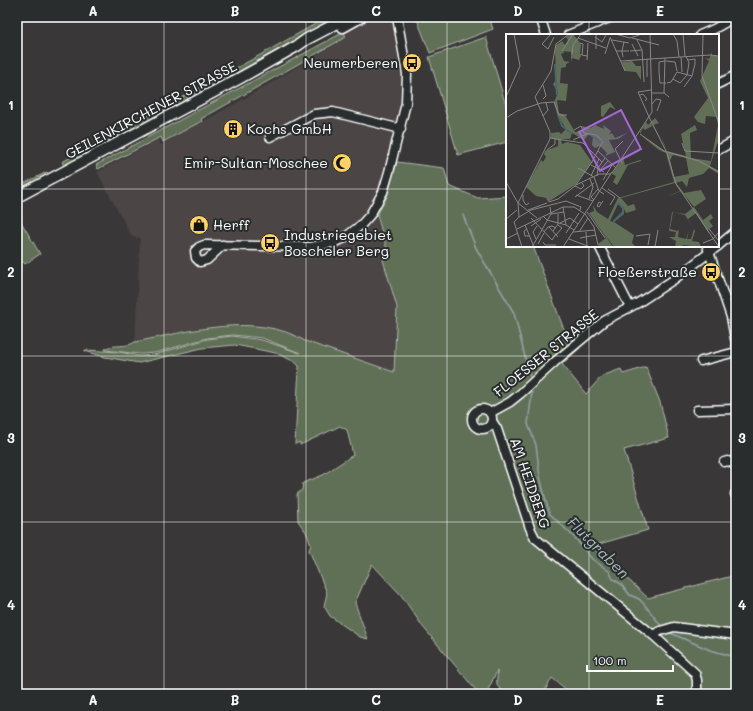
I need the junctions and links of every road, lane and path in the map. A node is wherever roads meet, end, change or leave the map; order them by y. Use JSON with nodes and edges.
{"nodes":[{"id":1,"x":349,"y":17,"type":"edge"},
{"id":2,"x":361,"y":17,"type":"edge"},
{"id":3,"x":397,"y":17,"type":"edge"},
{"id":4,"x":540,"y":17,"type":"edge"},
{"id":5,"x":612,"y":17,"type":"edge"},
{"id":6,"x":735,"y":17,"type":"edge"},
{"id":7,"x":546,"y":34,"type":"edge"},
{"id":8,"x":570,"y":34,"type":"edge"},
{"id":9,"x":702,"y":34,"type":"edge"},
{"id":10,"x":297,"y":46,"type":"junction"},
{"id":11,"x":736,"y":75,"type":"edge"},
{"id":12,"x":719,"y":84,"type":"edge"},
{"id":13,"x":401,"y":129,"type":"junction"},
{"id":14,"x":270,"y":137,"type":"dead end"},
{"id":15,"x":736,"y":140,"type":"edge"},
{"id":16,"x":719,"y":149,"type":"edge"},
{"id":17,"x":17,"y":198,"type":"edge"},
{"id":18,"x":736,"y":231,"type":"edge"},
{"id":19,"x":223,"y":245,"type":"dead end"},
{"id":20,"x":719,"y":245,"type":"edge"},
{"id":21,"x":600,"y":247,"type":"edge"},
{"id":22,"x":709,"y":249,"type":"edge"},
{"id":23,"x":630,"y":307,"type":"junction"},
{"id":24,"x":736,"y":344,"type":"edge"},
{"id":25,"x":736,"y":352,"type":"edge"},
{"id":26,"x":701,"y":361,"type":"dead end"},
{"id":27,"x":736,"y":409,"type":"edge"},
{"id":28,"x":697,"y":410,"type":"dead end"},
{"id":29,"x":491,"y":417,"type":"joint"},
{"id":30,"x":724,"y":462,"type":"dead end"},
{"id":31,"x":736,"y":465,"type":"edge"},
{"id":32,"x":656,"y":633,"type":"junction"},
{"id":33,"x":736,"y":635,"type":"edge"},
{"id":34,"x":697,"y":694,"type":"edge"}],
"edges":[{"from":1,"to":10,"type":"main road","name":"GEILENKIRCHENER STRASSE"},
{"from":2,"to":10,"type":"main road","name":"GEILENKIRCHENER STRASSE"},
{"from":3,"to":13,"type":"street"},
{"from":4,"to":7,"type":"street"},
{"from":5,"to":8,"type":"street"},
{"from":6,"to":9,"type":"street"},
{"from":10,"to":17,"type":"main road","name":"GEILENKIRCHENER STRASSE"},
{"from":11,"to":12,"type":"street"},
{"from":13,"to":14,"type":"street"},
{"from":13,"to":19,"type":"street"},
{"from":15,"to":16,"type":"street"},
{"from":18,"to":20,"type":"street","name":"FLOESSER STRASSE"},
{"from":21,"to":23,"type":"street"},
{"from":22,"to":23,"type":"street","name":"FLOESSER STRASSE"},
{"from":22,"to":24,"type":"street"},
{"from":23,"to":29,"type":"street","name":"FLOESSER STRASSE"},
{"from":25,"to":26,"type":"street"},
{"from":27,"to":28,"type":"street"},
{"from":29,"to":32,"type":"street","name":"AM HEIDBERG"},
{"from":30,"to":31,"type":"street"},
{"from":32,"to":33,"type":"street"},
{"from":32,"to":34,"type":"street","name":"AM HEIDBERG"}]}
